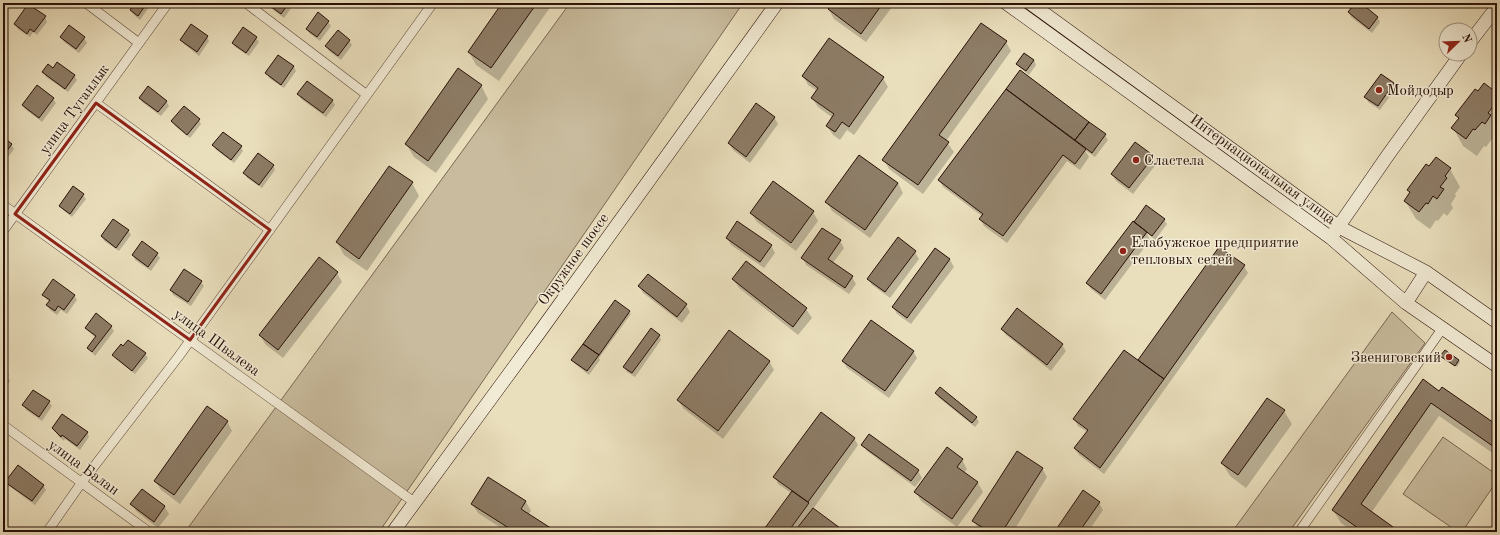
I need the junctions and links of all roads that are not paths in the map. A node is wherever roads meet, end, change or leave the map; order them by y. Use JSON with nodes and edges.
{"nodes":[{"id":1,"x":86,"y":3,"type":"edge"},
{"id":2,"x":168,"y":3,"type":"edge"},
{"id":3,"x":246,"y":3,"type":"edge"},
{"id":4,"x":433,"y":3,"type":"edge"},
{"id":5,"x":777,"y":3,"type":"edge"},
{"id":6,"x":1006,"y":3,"type":"edge"},
{"id":7,"x":1030,"y":3,"type":"edge"},
{"id":8,"x":1497,"y":7,"type":"edge"},
{"id":9,"x":1478,"y":32,"type":"edge"},
{"id":10,"x":139,"y":43,"type":"junction"},
{"id":11,"x":1455,"y":62,"type":"edge"},
{"id":12,"x":367,"y":95,"type":"junction"},
{"id":13,"x":96,"y":103,"type":"junction"},
{"id":14,"x":3,"y":205,"type":"edge"},
{"id":15,"x":15,"y":214,"type":"junction"},
{"id":16,"x":1339,"y":227,"type":"junction"},
{"id":17,"x":270,"y":230,"type":"junction"},
{"id":18,"x":3,"y":231,"type":"edge"},
{"id":19,"x":1331,"y":238,"type":"junction"},
{"id":20,"x":1426,"y":272,"type":"junction"},
{"id":21,"x":1406,"y":304,"type":"junction"},
{"id":22,"x":1497,"y":322,"type":"edge"},
{"id":23,"x":1442,"y":329,"type":"junction"},
{"id":24,"x":190,"y":340,"type":"junction"},
{"id":25,"x":1497,"y":366,"type":"edge"},
{"id":26,"x":3,"y":425,"type":"edge"},
{"id":27,"x":82,"y":482,"type":"junction"},
{"id":28,"x":414,"y":502,"type":"junction"},
{"id":29,"x":47,"y":532,"type":"edge"},
{"id":30,"x":149,"y":532,"type":"edge"},
{"id":31,"x":393,"y":532,"type":"edge"},
{"id":32,"x":1299,"y":532,"type":"edge"}],
"edges":[{"from":1,"to":10,"type":"street"},
{"from":2,"to":10,"type":"street","name":"улица Туганлык"},
{"from":3,"to":12,"type":"street"},
{"from":4,"to":12,"type":"street"},
{"from":5,"to":28,"type":"street","name":"Окружное шоссе"},
{"from":6,"to":19,"type":"street","name":"Интернациональная улица"},
{"from":7,"to":16,"type":"street","name":"Интернациональная улица"},
{"from":8,"to":9,"type":"street"},
{"from":10,"to":13,"type":"street","name":"улица Туганлык"},
{"from":11,"to":16,"type":"street"},
{"from":12,"to":17,"type":"street"},
{"from":13,"to":15,"type":"street","name":"улица Туганлык"},
{"from":13,"to":17,"type":"street"},
{"from":14,"to":15,"type":"street","name":"улица Швалева"},
{"from":15,"to":18,"type":"street","name":"улица Туганлык"},
{"from":15,"to":24,"type":"street","name":"улица Швалева"},
{"from":16,"to":19,"type":"street"},
{"from":16,"to":20,"type":"street","name":"Интернациональная улица"},
{"from":17,"to":24,"type":"street"},
{"from":19,"to":21,"type":"street","name":"Интернациональная улица"},
{"from":20,"to":21,"type":"street"},
{"from":20,"to":22,"type":"street","name":"Интернациональная улица"},
{"from":21,"to":23,"type":"street","name":"Интернациональная улица"},
{"from":23,"to":25,"type":"street","name":"Интернациональная улица"},
{"from":23,"to":32,"type":"street"},
{"from":24,"to":27,"type":"street"},
{"from":24,"to":28,"type":"street","name":"улица Швалева"},
{"from":26,"to":27,"type":"street","name":"улица Балан"},
{"from":27,"to":29,"type":"street"},
{"from":27,"to":30,"type":"street","name":"улица Балан"},
{"from":28,"to":31,"type":"street","name":"Окружное шоссе"}]}
